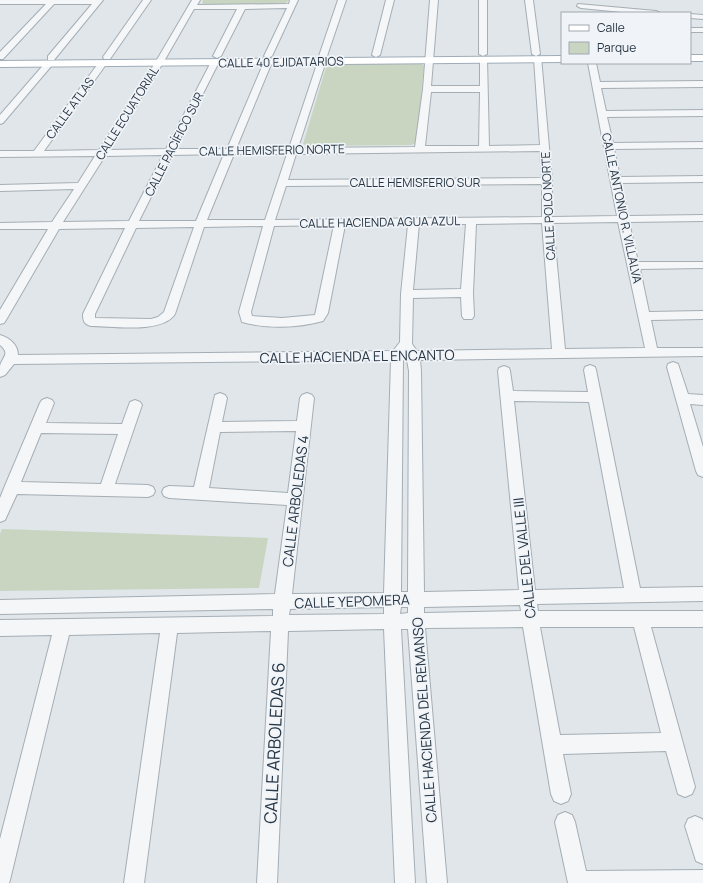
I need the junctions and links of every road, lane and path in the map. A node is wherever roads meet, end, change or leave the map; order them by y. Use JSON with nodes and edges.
{"nodes":[{"id":1,"x":147,"y":0,"type":"edge"},
{"id":2,"x":342,"y":0,"type":"edge"},
{"id":3,"x":390,"y":0,"type":"edge"},
{"id":4,"x":434,"y":0,"type":"edge"},
{"id":5,"x":483,"y":0,"type":"edge"},
{"id":6,"x":530,"y":0,"type":"edge"},
{"id":7,"x":98,"y":1,"type":"edge"},
{"id":8,"x":52,"y":2,"type":"junction"},
{"id":9,"x":1,"y":3,"type":"edge"},
{"id":10,"x":292,"y":3,"type":"edge"},
{"id":11,"x":194,"y":4,"type":"edge"},
{"id":12,"x":582,"y":6,"type":"edge"},
{"id":13,"x":242,"y":7,"type":"junction"},
{"id":14,"x":645,"y":12,"type":"edge"},
{"id":15,"x":691,"y":16,"type":"edge"},
{"id":16,"x":703,"y":17,"type":"edge"},
{"id":17,"x":691,"y":30,"type":"edge"},
{"id":18,"x":703,"y":30,"type":"edge"},
{"id":19,"x":691,"y":53,"type":"edge"},
{"id":20,"x":703,"y":53,"type":"edge"},
{"id":21,"x":561,"y":54,"type":"edge"},
{"id":22,"x":376,"y":55,"type":"junction"},
{"id":23,"x":0,"y":57,"type":"edge"},
{"id":24,"x":483,"y":57,"type":"junction"},
{"id":25,"x":537,"y":57,"type":"junction"},
{"id":26,"x":322,"y":58,"type":"junction"},
{"id":27,"x":430,"y":58,"type":"junction"},
{"id":28,"x":691,"y":58,"type":"edge"},
{"id":29,"x":703,"y":58,"type":"edge"},
{"id":30,"x":216,"y":59,"type":"junction"},
{"id":31,"x":268,"y":59,"type":"junction"},
{"id":32,"x":561,"y":59,"type":"edge"},
{"id":33,"x":105,"y":60,"type":"junction"},
{"id":34,"x":160,"y":60,"type":"junction"},
{"id":35,"x":50,"y":61,"type":"junction"},
{"id":36,"x":0,"y":64,"type":"edge"},
{"id":37,"x":592,"y":64,"type":"edge"},
{"id":38,"x":703,"y":84,"type":"edge"},
{"id":39,"x":597,"y":85,"type":"junction"},
{"id":40,"x":427,"y":89,"type":"junction"},
{"id":41,"x":484,"y":89,"type":"junction"},
{"id":42,"x":703,"y":113,"type":"edge"},
{"id":43,"x":602,"y":114,"type":"junction"},
{"id":44,"x":0,"y":121,"type":"edge"},
{"id":45,"x":703,"y":145,"type":"edge"},
{"id":46,"x":609,"y":146,"type":"junction"},
{"id":47,"x":420,"y":148,"type":"junction"},
{"id":48,"x":484,"y":148,"type":"junction"},
{"id":49,"x":544,"y":148,"type":"junction"},
{"id":50,"x":294,"y":150,"type":"junction"},
{"id":51,"x":231,"y":151,"type":"junction"},
{"id":52,"x":170,"y":152,"type":"junction"},
{"id":53,"x":37,"y":153,"type":"junction"},
{"id":54,"x":101,"y":153,"type":"junction"},
{"id":55,"x":0,"y":154,"type":"edge"},
{"id":56,"x":703,"y":179,"type":"edge"},
{"id":57,"x":615,"y":180,"type":"junction"},
{"id":58,"x":547,"y":181,"type":"junction"},
{"id":59,"x":283,"y":183,"type":"junction"},
{"id":60,"x":80,"y":186,"type":"junction"},
{"id":61,"x":0,"y":188,"type":"edge"},
{"id":62,"x":703,"y":218,"type":"edge"},
{"id":63,"x":623,"y":219,"type":"junction"},
{"id":64,"x":547,"y":220,"type":"junction"},
{"id":65,"x":414,"y":221,"type":"junction"},
{"id":66,"x":471,"y":221,"type":"junction"},
{"id":67,"x":340,"y":222,"type":"junction"},
{"id":68,"x":269,"y":223,"type":"junction"},
{"id":69,"x":132,"y":224,"type":"junction"},
{"id":70,"x":200,"y":224,"type":"junction"},
{"id":71,"x":56,"y":225,"type":"junction"},
{"id":72,"x":0,"y":226,"type":"edge"},
{"id":73,"x":703,"y":265,"type":"edge"},
{"id":74,"x":634,"y":266,"type":"junction"},
{"id":75,"x":407,"y":294,"type":"junction"},
{"id":76,"x":467,"y":294,"type":"junction"},
{"id":77,"x":703,"y":315,"type":"edge"},
{"id":78,"x":468,"y":316,"type":"dead end"},
{"id":79,"x":645,"y":316,"type":"junction"},
{"id":80,"x":0,"y":320,"type":"edge"},
{"id":81,"x":0,"y":339,"type":"edge"},
{"id":82,"x":405,"y":351,"type":"junction"},
{"id":83,"x":652,"y":352,"type":"junction"},
{"id":84,"x":703,"y":352,"type":"edge"},
{"id":85,"x":559,"y":353,"type":"junction"},
{"id":86,"x":11,"y":360,"type":"junction"},
{"id":87,"x":672,"y":366,"type":"dead end"},
{"id":88,"x":590,"y":370,"type":"dead end"},
{"id":89,"x":504,"y":371,"type":"dead end"},
{"id":90,"x":0,"y":372,"type":"edge"},
{"id":91,"x":507,"y":396,"type":"junction"},
{"id":92,"x":595,"y":397,"type":"junction"},
{"id":93,"x":220,"y":398,"type":"dead end"},
{"id":94,"x":306,"y":398,"type":"dead end"},
{"id":95,"x":682,"y":399,"type":"junction"},
{"id":96,"x":703,"y":400,"type":"edge"},
{"id":97,"x":47,"y":402,"type":"dead end"},
{"id":98,"x":135,"y":405,"type":"dead end"},
{"id":99,"x":304,"y":426,"type":"junction"},
{"id":100,"x":214,"y":427,"type":"junction"},
{"id":101,"x":36,"y":428,"type":"junction"},
{"id":102,"x":126,"y":429,"type":"junction"},
{"id":103,"x":703,"y":471,"type":"edge"},
{"id":104,"x":11,"y":488,"type":"junction"},
{"id":105,"x":106,"y":490,"type":"junction"},
{"id":106,"x":148,"y":491,"type":"dead end"},
{"id":107,"x":169,"y":492,"type":"dead end"},
{"id":108,"x":200,"y":494,"type":"junction"},
{"id":109,"x":295,"y":499,"type":"junction"},
{"id":110,"x":0,"y":516,"type":"edge"},
{"id":111,"x":703,"y":594,"type":"edge"},
{"id":112,"x":633,"y":595,"type":"junction"},
{"id":113,"x":527,"y":598,"type":"junction"},
{"id":114,"x":392,"y":600,"type":"junction"},
{"id":115,"x":416,"y":600,"type":"junction"},
{"id":116,"x":282,"y":603,"type":"junction"},
{"id":117,"x":0,"y":607,"type":"edge"},
{"id":118,"x":640,"y":618,"type":"junction"},
{"id":119,"x":530,"y":619,"type":"junction"},
{"id":120,"x":703,"y":619,"type":"edge"},
{"id":121,"x":392,"y":621,"type":"junction"},
{"id":122,"x":416,"y":621,"type":"junction"},
{"id":123,"x":280,"y":624,"type":"junction"},
{"id":124,"x":170,"y":625,"type":"junction"},
{"id":125,"x":62,"y":627,"type":"junction"},
{"id":126,"x":0,"y":628,"type":"edge"},
{"id":127,"x":672,"y":742,"type":"junction"},
{"id":128,"x":552,"y":745,"type":"junction"},
{"id":129,"x":685,"y":787,"type":"dead end"},
{"id":130,"x":560,"y":794,"type":"dead end"},
{"id":131,"x":565,"y":822,"type":"dead end"},
{"id":132,"x":695,"y":826,"type":"dead end"},
{"id":133,"x":703,"y":854,"type":"edge"},
{"id":134,"x":0,"y":880,"type":"edge"},
{"id":135,"x":703,"y":880,"type":"edge"},
{"id":136,"x":578,"y":882,"type":"edge"},
{"id":137,"x":134,"y":883,"type":"edge"},
{"id":138,"x":267,"y":883,"type":"edge"},
{"id":139,"x":405,"y":883,"type":"edge"},
{"id":140,"x":437,"y":883,"type":"edge"}],
"edges":[{"from":1,"to":33,"type":"street","name":"CALLE ATLAS"},
{"from":2,"to":26,"type":"street"},
{"from":3,"to":22,"type":"street"},
{"from":4,"to":27,"type":"street"},
{"from":5,"to":24,"type":"street"},
{"from":6,"to":25,"type":"street","name":"CALLE POLO NORTE"},
{"from":7,"to":8,"type":"street"},
{"from":7,"to":35,"type":"street"},
{"from":8,"to":9,"type":"street"},
{"from":8,"to":23,"type":"street"},
{"from":10,"to":13,"type":"street"},
{"from":10,"to":31,"type":"street"},
{"from":11,"to":13,"type":"street"},
{"from":11,"to":34,"type":"street","name":"CALLE ECUATORIAL"},
{"from":12,"to":14,"type":"street"},
{"from":13,"to":30,"type":"street","name":"CALLE PACÍFICO SUR"},
{"from":15,"to":16,"type":"street"},
{"from":17,"to":18,"type":"street"},
{"from":19,"to":20,"type":"main road"},
{"from":21,"to":25,"type":"main road","name":"CALLE 40 EJIDATARIOS"},
{"from":22,"to":26,"type":"main road","name":"CALLE 40 EJIDATARIOS"},
{"from":22,"to":27,"type":"main road","name":"CALLE 40 EJIDATARIOS"},
{"from":23,"to":35,"type":"main road","name":"CALLE 40 EJIDATARIOS"},
{"from":24,"to":25,"type":"main road","name":"CALLE 40 EJIDATARIOS"},
{"from":24,"to":27,"type":"main road","name":"CALLE 40 EJIDATARIOS"},
{"from":24,"to":41,"type":"street"},
{"from":25,"to":32,"type":"main road","name":"CALLE 40 EJIDATARIOS"},
{"from":25,"to":49,"type":"street","name":"CALLE POLO NORTE"},
{"from":26,"to":27,"type":"main road","name":"CALLE 40 EJIDATARIOS"},
{"from":26,"to":31,"type":"main road","name":"CALLE 40 EJIDATARIOS"},
{"from":26,"to":50,"type":"street"},
{"from":27,"to":40,"type":"street"},
{"from":28,"to":29,"type":"main road"},
{"from":30,"to":31,"type":"main road","name":"CALLE 40 EJIDATARIOS"},
{"from":30,"to":34,"type":"main road","name":"CALLE 40 EJIDATARIOS"},
{"from":30,"to":52,"type":"street","name":"CALLE PACÍFICO SUR"},
{"from":31,"to":51,"type":"street"},
{"from":33,"to":34,"type":"main road","name":"CALLE 40 EJIDATARIOS"},
{"from":33,"to":35,"type":"main road","name":"CALLE 40 EJIDATARIOS"},
{"from":33,"to":53,"type":"street","name":"CALLE ATLAS"},
{"from":34,"to":54,"type":"street","name":"CALLE ECUATORIAL"},
{"from":35,"to":36,"type":"main road","name":"CALLE 40 EJIDATARIOS"},
{"from":35,"to":44,"type":"street"},
{"from":37,"to":39,"type":"street","name":"CALLE ANTONIO R. VILLALVA"},
{"from":38,"to":39,"type":"street"},
{"from":39,"to":43,"type":"street","name":"CALLE ANTONIO R. VILLALVA"},
{"from":40,"to":41,"type":"street"},
{"from":40,"to":47,"type":"street"},
{"from":41,"to":48,"type":"street"},
{"from":42,"to":43,"type":"street"},
{"from":43,"to":46,"type":"street","name":"CALLE ANTONIO R. VILLALVA"},
{"from":45,"to":46,"type":"street"},
{"from":46,"to":57,"type":"street","name":"CALLE ANTONIO R. VILLALVA"},
{"from":47,"to":48,"type":"street","name":"CALLE HEMISFERIO NORTE"},
{"from":47,"to":50,"type":"street","name":"CALLE HEMISFERIO NORTE"},
{"from":48,"to":49,"type":"street","name":"CALLE HEMISFERIO NORTE"},
{"from":49,"to":58,"type":"street","name":"CALLE POLO NORTE"},
{"from":50,"to":51,"type":"street","name":"CALLE HEMISFERIO NORTE"},
{"from":50,"to":59,"type":"street"},
{"from":51,"to":52,"type":"street","name":"CALLE HEMISFERIO NORTE"},
{"from":51,"to":70,"type":"street"},
{"from":52,"to":54,"type":"street","name":"CALLE HEMISFERIO NORTE"},
{"from":52,"to":69,"type":"street","name":"CALLE PACÍFICO SUR"},
{"from":53,"to":54,"type":"street","name":"CALLE HEMISFERIO NORTE"},
{"from":53,"to":55,"type":"street","name":"CALLE HEMISFERIO NORTE"},
{"from":54,"to":60,"type":"street","name":"CALLE ECUATORIAL"},
{"from":56,"to":57,"type":"street"},
{"from":57,"to":63,"type":"street","name":"CALLE ANTONIO R. VILLALVA"},
{"from":58,"to":59,"type":"street","name":"CALLE HEMISFERIO SUR"},
{"from":58,"to":64,"type":"street","name":"CALLE POLO NORTE"},
{"from":59,"to":68,"type":"street"},
{"from":60,"to":61,"type":"street"},
{"from":60,"to":71,"type":"street","name":"CALLE ECUATORIAL"},
{"from":62,"to":63,"type":"street","name":"CALLE HACIENDA AGUA AZUL"},
{"from":63,"to":64,"type":"street","name":"CALLE HACIENDA AGUA AZUL"},
{"from":63,"to":74,"type":"street","name":"CALLE ANTONIO R. VILLALVA"},
{"from":64,"to":66,"type":"street","name":"CALLE HACIENDA AGUA AZUL"},
{"from":64,"to":85,"type":"street","name":"CALLE POLO NORTE"},
{"from":65,"to":66,"type":"street","name":"CALLE HACIENDA AGUA AZUL"},
{"from":65,"to":67,"type":"street","name":"CALLE HACIENDA AGUA AZUL"},
{"from":65,"to":75,"type":"street","name":"CALLE HACIENDA DEL REMANSO"},
{"from":66,"to":76,"type":"street"},
{"from":67,"to":68,"type":"street","name":"CALLE HACIENDA AGUA AZUL"},
{"from":67,"to":68,"type":"street"},
{"from":68,"to":70,"type":"street","name":"CALLE HACIENDA AGUA AZUL"},
{"from":69,"to":70,"type":"street","name":"CALLE HACIENDA AGUA AZUL"},
{"from":69,"to":70,"type":"street","name":"CALLE PACÍFICO SUR"},
{"from":69,"to":71,"type":"street","name":"CALLE HACIENDA AGUA AZUL"},
{"from":71,"to":72,"type":"street","name":"CALLE HACIENDA AGUA AZUL"},
{"from":71,"to":80,"type":"street","name":"CALLE ECUATORIAL"},
{"from":73,"to":74,"type":"street"},
{"from":74,"to":79,"type":"street","name":"CALLE ANTONIO R. VILLALVA"},
{"from":75,"to":76,"type":"street"},
{"from":75,"to":82,"type":"street","name":"CALLE HACIENDA DEL REMANSO"},
{"from":76,"to":78,"type":"street"},
{"from":77,"to":79,"type":"street"},
{"from":79,"to":83,"type":"street","name":"CALLE ANTONIO R. VILLALVA"},
{"from":81,"to":86,"type":"street"},
{"from":82,"to":85,"type":"street","name":"CALLE HACIENDA EL ENCANTO"},
{"from":82,"to":86,"type":"street","name":"CALLE HACIENDA EL ENCANTO"},
{"from":82,"to":114,"type":"street","name":"CALLE HACIENDA DEL REMANSO"},
{"from":82,"to":115,"type":"street","name":"CALLE HACIENDA DEL REMANSO"},
{"from":83,"to":84,"type":"street","name":"CALLE HACIENDA EL ENCANTO"},
{"from":83,"to":85,"type":"street","name":"CALLE HACIENDA EL ENCANTO"},
{"from":86,"to":90,"type":"street"},
{"from":87,"to":95,"type":"street"},
{"from":88,"to":92,"type":"street"},
{"from":89,"to":91,"type":"street","name":"CALLE DEL VALLE III"},
{"from":91,"to":92,"type":"street"},
{"from":91,"to":113,"type":"street","name":"CALLE DEL VALLE III"},
{"from":92,"to":112,"type":"street"},
{"from":93,"to":100,"type":"street"},
{"from":94,"to":99,"type":"street","name":"CALLE ARBOLEDAS 4"},
{"from":95,"to":96,"type":"street"},
{"from":95,"to":103,"type":"street"},
{"from":97,"to":101,"type":"street"},
{"from":98,"to":102,"type":"street"},
{"from":99,"to":100,"type":"street"},
{"from":99,"to":109,"type":"street","name":"CALLE ARBOLEDAS 4"},
{"from":100,"to":108,"type":"street"},
{"from":101,"to":102,"type":"street"},
{"from":101,"to":104,"type":"street"},
{"from":102,"to":105,"type":"street"},
{"from":104,"to":105,"type":"street"},
{"from":104,"to":110,"type":"street"},
{"from":105,"to":106,"type":"street"},
{"from":107,"to":108,"type":"street"},
{"from":108,"to":109,"type":"street"},
{"from":109,"to":116,"type":"street","name":"CALLE ARBOLEDAS 4"},
{"from":111,"to":112,"type":"street","name":"CALLE YEPOMERA"},
{"from":112,"to":113,"type":"street","name":"CALLE YEPOMERA"},
{"from":113,"to":115,"type":"street","name":"CALLE YEPOMERA"},
{"from":113,"to":119,"type":"street","name":"CALLE DEL VALLE III"},
{"from":114,"to":115,"type":"street","name":"CALLE YEPOMERA"},
{"from":114,"to":116,"type":"street","name":"CALLE YEPOMERA"},
{"from":114,"to":121,"type":"street","name":"CALLE HACIENDA DEL REMANSO"},
{"from":115,"to":122,"type":"street","name":"CALLE HACIENDA DEL REMANSO"},
{"from":116,"to":117,"type":"street","name":"CALLE YEPOMERA"},
{"from":116,"to":123,"type":"street","name":"CALLE ARBOLEDAS 6"},
{"from":118,"to":119,"type":"street","name":"CALLE YEPOMERA"},
{"from":118,"to":120,"type":"street","name":"CALLE YEPOMERA"},
{"from":118,"to":127,"type":"street"},
{"from":119,"to":122,"type":"street","name":"CALLE YEPOMERA"},
{"from":119,"to":128,"type":"street","name":"CALLE DEL VALLE III"},
{"from":121,"to":122,"type":"street","name":"CALLE YEPOMERA"},
{"from":121,"to":123,"type":"street","name":"CALLE YEPOMERA"},
{"from":121,"to":139,"type":"street","name":"CALLE HACIENDA DEL REMANSO"},
{"from":122,"to":140,"type":"street","name":"CALLE HACIENDA DEL REMANSO"},
{"from":123,"to":124,"type":"street","name":"CALLE YEPOMERA"},
{"from":123,"to":138,"type":"street","name":"CALLE ARBOLEDAS 6"},
{"from":124,"to":125,"type":"street","name":"CALLE YEPOMERA"},
{"from":124,"to":137,"type":"street"},
{"from":125,"to":126,"type":"street","name":"CALLE YEPOMERA"},
{"from":125,"to":134,"type":"street"},
{"from":127,"to":128,"type":"street"},
{"from":127,"to":129,"type":"street"},
{"from":128,"to":130,"type":"street","name":"CALLE DEL VALLE III"},
{"from":131,"to":136,"type":"street"},
{"from":132,"to":133,"type":"street"},
{"from":135,"to":136,"type":"street"}]}
